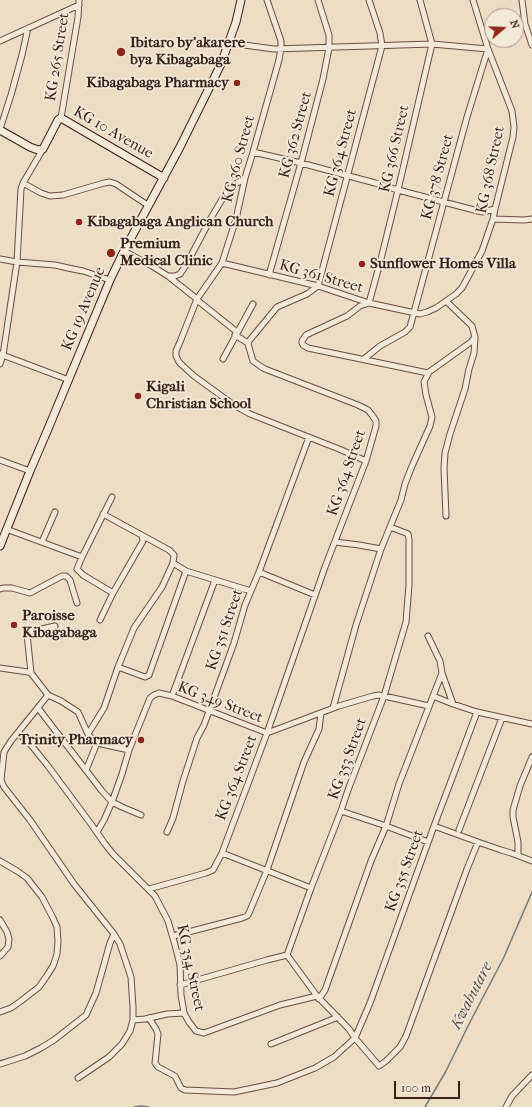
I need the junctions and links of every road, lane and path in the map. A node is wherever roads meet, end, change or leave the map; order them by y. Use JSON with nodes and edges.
{"nodes":[{"id":1,"x":242,"y":0,"type":"edge"},
{"id":2,"x":267,"y":0,"type":"edge"},
{"id":3,"x":318,"y":0,"type":"edge"},
{"id":4,"x":369,"y":0,"type":"edge"},
{"id":5,"x":420,"y":0,"type":"edge"},
{"id":6,"x":473,"y":0,"type":"edge"},
{"id":7,"x":522,"y":0,"type":"edge"},
{"id":8,"x":79,"y":2,"type":"edge"},
{"id":9,"x":28,"y":28,"type":"junction"},
{"id":10,"x":0,"y":41,"type":"edge"},
{"id":11,"x":229,"y":43,"type":"junction"},
{"id":12,"x":432,"y":44,"type":"junction"},
{"id":13,"x":532,"y":45,"type":"edge"},
{"id":14,"x":382,"y":46,"type":"junction"},
{"id":15,"x":281,"y":48,"type":"junction"},
{"id":16,"x":329,"y":48,"type":"junction"},
{"id":17,"x":488,"y":49,"type":"junction"},
{"id":18,"x":61,"y":118,"type":"junction"},
{"id":19,"x":0,"y":130,"type":"edge"},
{"id":20,"x":42,"y":149,"type":"junction"},
{"id":21,"x":253,"y":152,"type":"junction"},
{"id":22,"x":301,"y":163,"type":"junction"},
{"id":23,"x":347,"y":176,"type":"junction"},
{"id":24,"x":164,"y":178,"type":"junction"},
{"id":25,"x":245,"y":178,"type":"junction"},
{"id":26,"x":23,"y":183,"type":"junction"},
{"id":27,"x":398,"y":190,"type":"junction"},
{"id":28,"x":444,"y":202,"type":"junction"},
{"id":29,"x":149,"y":206,"type":"junction"},
{"id":30,"x":495,"y":209,"type":"junction"},
{"id":31,"x":493,"y":219,"type":"junction"},
{"id":32,"x":532,"y":219,"type":"edge"},
{"id":33,"x":124,"y":251,"type":"junction"},
{"id":34,"x":0,"y":259,"type":"edge"},
{"id":35,"x":17,"y":262,"type":"junction"},
{"id":36,"x":222,"y":263,"type":"junction"},
{"id":37,"x":270,"y":274,"type":"junction"},
{"id":38,"x":168,"y":276,"type":"junction"},
{"id":39,"x":110,"y":280,"type":"junction"},
{"id":40,"x":318,"y":286,"type":"junction"},
{"id":41,"x":197,"y":300,"type":"junction"},
{"id":42,"x":446,"y":301,"type":"junction"},
{"id":43,"x":369,"y":303,"type":"junction"},
{"id":44,"x":253,"y":304,"type":"dead end"},
{"id":45,"x":414,"y":312,"type":"junction"},
{"id":46,"x":236,"y":333,"type":"junction"},
{"id":47,"x":475,"y":337,"type":"junction"},
{"id":48,"x":248,"y":343,"type":"junction"},
{"id":49,"x":2,"y":354,"type":"edge"},
{"id":50,"x":223,"y":359,"type":"dead end"},
{"id":51,"x":364,"y":359,"type":"junction"},
{"id":52,"x":0,"y":364,"type":"edge"},
{"id":53,"x":428,"y":373,"type":"junction"},
{"id":54,"x":69,"y":380,"type":"junction"},
{"id":55,"x":309,"y":437,"type":"junction"},
{"id":56,"x":0,"y":460,"type":"edge"},
{"id":57,"x":366,"y":461,"type":"junction"},
{"id":58,"x":30,"y":472,"type":"junction"},
{"id":59,"x":112,"y":497,"type":"dead end"},
{"id":60,"x":55,"y":512,"type":"dead end"},
{"id":61,"x":103,"y":514,"type":"junction"},
{"id":62,"x":446,"y":516,"type":"dead end"},
{"id":63,"x":390,"y":527,"type":"junction"},
{"id":64,"x":6,"y":529,"type":"junction"},
{"id":65,"x":142,"y":536,"type":"junction"},
{"id":66,"x":42,"y":542,"type":"junction"},
{"id":67,"x":335,"y":542,"type":"junction"},
{"id":68,"x":0,"y":544,"type":"edge"},
{"id":69,"x":381,"y":549,"type":"junction"},
{"id":70,"x":82,"y":557,"type":"junction"},
{"id":71,"x":173,"y":563,"type":"junction"},
{"id":72,"x":186,"y":571,"type":"junction"},
{"id":73,"x":259,"y":572,"type":"junction"},
{"id":74,"x":214,"y":580,"type":"junction"},
{"id":75,"x":0,"y":589,"type":"edge"},
{"id":76,"x":251,"y":591,"type":"junction"},
{"id":77,"x":113,"y":593,"type":"junction"},
{"id":78,"x":316,"y":596,"type":"junction"},
{"id":79,"x":77,"y":603,"type":"dead end"},
{"id":80,"x":100,"y":620,"type":"dead end"},
{"id":81,"x":55,"y":626,"type":"dead end"},
{"id":82,"x":428,"y":636,"type":"dead end"},
{"id":83,"x":118,"y":667,"type":"junction"},
{"id":84,"x":0,"y":668,"type":"edge"},
{"id":85,"x":31,"y":673,"type":"junction"},
{"id":86,"x":442,"y":673,"type":"junction"},
{"id":87,"x":48,"y":695,"type":"junction"},
{"id":88,"x":172,"y":696,"type":"junction"},
{"id":89,"x":384,"y":696,"type":"junction"},
{"id":90,"x":433,"y":696,"type":"junction"},
{"id":91,"x":453,"y":704,"type":"junction"},
{"id":92,"x":429,"y":706,"type":"junction"},
{"id":93,"x":38,"y":708,"type":"junction"},
{"id":94,"x":333,"y":708,"type":"junction"},
{"id":95,"x":209,"y":711,"type":"junction"},
{"id":96,"x":477,"y":712,"type":"junction"},
{"id":97,"x":321,"y":713,"type":"junction"},
{"id":98,"x":502,"y":718,"type":"junction"},
{"id":99,"x":532,"y":724,"type":"edge"},
{"id":100,"x":18,"y":733,"type":"junction"},
{"id":101,"x":267,"y":733,"type":"junction"},
{"id":102,"x":88,"y":734,"type":"junction"},
{"id":103,"x":97,"y":743,"type":"junction"},
{"id":104,"x":130,"y":750,"type":"junction"},
{"id":105,"x":532,"y":757,"type":"edge"},
{"id":106,"x":86,"y":770,"type":"junction"},
{"id":107,"x":112,"y":802,"type":"junction"},
{"id":108,"x":341,"y":811,"type":"junction"},
{"id":109,"x":141,"y":815,"type":"dead end"},
{"id":110,"x":386,"y":826,"type":"junction"},
{"id":111,"x":434,"y":826,"type":"junction"},
{"id":112,"x":459,"y":830,"type":"dead end"},
{"id":113,"x":97,"y":832,"type":"junction"},
{"id":114,"x":167,"y":832,"type":"dead end"},
{"id":115,"x":428,"y":842,"type":"junction"},
{"id":116,"x":478,"y":842,"type":"junction"},
{"id":117,"x":222,"y":853,"type":"junction"},
{"id":118,"x":518,"y":855,"type":"junction"},
{"id":119,"x":0,"y":861,"type":"edge"},
{"id":120,"x":532,"y":861,"type":"edge"},
{"id":121,"x":267,"y":870,"type":"junction"},
{"id":122,"x":312,"y":888,"type":"junction"},
{"id":123,"x":149,"y":889,"type":"junction"},
{"id":124,"x":0,"y":920,"type":"edge"},
{"id":125,"x":114,"y":934,"type":"junction"},
{"id":126,"x":173,"y":936,"type":"junction"},
{"id":127,"x":287,"y":955,"type":"junction"},
{"id":128,"x":0,"y":956,"type":"edge"},
{"id":129,"x":180,"y":984,"type":"junction"},
{"id":130,"x":318,"y":997,"type":"junction"},
{"id":131,"x":0,"y":1012,"type":"edge"},
{"id":132,"x":184,"y":1013,"type":"junction"},
{"id":133,"x":338,"y":1017,"type":"junction"},
{"id":134,"x":149,"y":1018,"type":"junction"},
{"id":135,"x":133,"y":1020,"type":"junction"},
{"id":136,"x":355,"y":1038,"type":"junction"},
{"id":137,"x":271,"y":1044,"type":"dead end"},
{"id":138,"x":0,"y":1064,"type":"edge"},
{"id":139,"x":532,"y":1075,"type":"edge"},
{"id":140,"x":78,"y":1078,"type":"dead end"},
{"id":141,"x":506,"y":1107,"type":"edge"}],
"edges":[{"from":1,"to":11,"type":"main road","name":"KG 19 Avenue"},
{"from":2,"to":15,"type":"street","name":"KG 360 Street"},
{"from":3,"to":16,"type":"street","name":"KG 362 Street"},
{"from":4,"to":14,"type":"street","name":"KG 364 Street"},
{"from":5,"to":12,"type":"street","name":"KG 366 Street"},
{"from":6,"to":17,"type":"street","name":"KG 368 Street"},
{"from":7,"to":13,"type":"street"},
{"from":8,"to":9,"type":"street"},
{"from":8,"to":18,"type":"street","name":"KG 265 Street"},
{"from":9,"to":10,"type":"street"},
{"from":9,"to":19,"type":"street"},
{"from":11,"to":15,"type":"street"},
{"from":11,"to":24,"type":"main road","name":"KG 19 Avenue"},
{"from":12,"to":14,"type":"street"},
{"from":12,"to":17,"type":"street"},
{"from":12,"to":27,"type":"street","name":"KG 366 Street"},
{"from":14,"to":16,"type":"street"},
{"from":14,"to":23,"type":"street","name":"KG 364 Street"},
{"from":15,"to":16,"type":"street"},
{"from":15,"to":21,"type":"street","name":"KG 360 Street"},
{"from":16,"to":22,"type":"street","name":"KG 362 Street"},
{"from":17,"to":28,"type":"street","name":"KG 378 Street"},
{"from":17,"to":30,"type":"street","name":"KG 368 Street"},
{"from":18,"to":20,"type":"main road","name":"KG 10 Avenue"},
{"from":18,"to":24,"type":"main road","name":"KG 10 Avenue"},
{"from":19,"to":20,"type":"main road"},
{"from":20,"to":26,"type":"street"},
{"from":21,"to":22,"type":"street"},
{"from":21,"to":25,"type":"street","name":"KG 360 Street"},
{"from":22,"to":23,"type":"street"},
{"from":22,"to":37,"type":"street","name":"KG 362 Street"},
{"from":23,"to":27,"type":"street"},
{"from":23,"to":40,"type":"street","name":"KG 364 Street"},
{"from":24,"to":29,"type":"main road","name":"KG 19 Avenue"},
{"from":25,"to":36,"type":"street","name":"KG 360 Street"},
{"from":25,"to":38,"type":"street"},
{"from":26,"to":29,"type":"street"},
{"from":26,"to":35,"type":"street"},
{"from":27,"to":28,"type":"street"},
{"from":27,"to":43,"type":"street","name":"KG 366 Street"},
{"from":28,"to":30,"type":"street"},
{"from":28,"to":45,"type":"street","name":"KG 378 Street"},
{"from":29,"to":33,"type":"main road","name":"KG 19 Avenue"},
{"from":30,"to":31,"type":"street","name":"KG 368 Street"},
{"from":31,"to":32,"type":"street"},
{"from":31,"to":42,"type":"street","name":"KG 368 Street"},
{"from":33,"to":38,"type":"street"},
{"from":33,"to":39,"type":"main road","name":"KG 19 Avenue"},
{"from":34,"to":35,"type":"street"},
{"from":35,"to":39,"type":"street"},
{"from":35,"to":49,"type":"street"},
{"from":36,"to":37,"type":"street","name":"KG 361 Street"},
{"from":36,"to":41,"type":"street","name":"KG 360 Street"},
{"from":37,"to":40,"type":"street","name":"KG 361 Street"},
{"from":38,"to":41,"type":"street"},
{"from":39,"to":54,"type":"main road","name":"KG 19 Avenue"},
{"from":40,"to":43,"type":"street","name":"KG 361 Street"},
{"from":40,"to":48,"type":"street"},
{"from":41,"to":46,"type":"street"},
{"from":41,"to":55,"type":"street","name":"KG 360 Street"},
{"from":42,"to":45,"type":"street","name":"KG 368 Street"},
{"from":42,"to":47,"type":"street"},
{"from":43,"to":45,"type":"street","name":"KG 361 Street"},
{"from":43,"to":51,"type":"street"},
{"from":44,"to":46,"type":"street"},
{"from":45,"to":51,"type":"street","name":"KG 378 Street"},
{"from":46,"to":48,"type":"street"},
{"from":46,"to":50,"type":"street"},
{"from":47,"to":53,"type":"street"},
{"from":47,"to":62,"type":"street"},
{"from":48,"to":57,"type":"street","name":"KG 364 Street"},
{"from":49,"to":52,"type":"street"},
{"from":49,"to":54,"type":"street"},
{"from":51,"to":53,"type":"street"},
{"from":53,"to":63,"type":"street"},
{"from":54,"to":58,"type":"main road","name":"KG 19 Avenue"},
{"from":55,"to":57,"type":"street","name":"KG 360 Street"},
{"from":55,"to":73,"type":"street","name":"KG 351 Street"},
{"from":56,"to":58,"type":"street"},
{"from":57,"to":67,"type":"street","name":"KG 364 Street"},
{"from":58,"to":64,"type":"main road","name":"KG 19 Avenue"},
{"from":59,"to":61,"type":"street"},
{"from":60,"to":66,"type":"street"},
{"from":61,"to":65,"type":"street"},
{"from":61,"to":70,"type":"street"},
{"from":63,"to":69,"type":"street"},
{"from":63,"to":89,"type":"street","name":"KG 353 Street"},
{"from":64,"to":66,"type":"street"},
{"from":64,"to":68,"type":"main road","name":"KG 19 Avenue"},
{"from":65,"to":71,"type":"street"},
{"from":65,"to":77,"type":"street"},
{"from":66,"to":70,"type":"street"},
{"from":67,"to":69,"type":"street"},
{"from":67,"to":78,"type":"street","name":"KG 364 Street"},
{"from":69,"to":94,"type":"street"},
{"from":70,"to":77,"type":"street"},
{"from":71,"to":72,"type":"street"},
{"from":71,"to":83,"type":"street"},
{"from":72,"to":74,"type":"street"},
{"from":72,"to":83,"type":"street"},
{"from":73,"to":76,"type":"street","name":"KG 351 Street"},
{"from":73,"to":78,"type":"street"},
{"from":74,"to":76,"type":"street"},
{"from":74,"to":88,"type":"street"},
{"from":75,"to":79,"type":"street"},
{"from":76,"to":95,"type":"street","name":"KG 351 Street"},
{"from":77,"to":80,"type":"street"},
{"from":78,"to":101,"type":"street","name":"KG 364 Street"},
{"from":81,"to":85,"type":"street"},
{"from":82,"to":86,"type":"street"},
{"from":83,"to":102,"type":"street"},
{"from":84,"to":85,"type":"street"},
{"from":85,"to":87,"type":"street"},
{"from":86,"to":90,"type":"street"},
{"from":86,"to":91,"type":"street"},
{"from":87,"to":93,"type":"street"},
{"from":87,"to":102,"type":"street"},
{"from":88,"to":95,"type":"street","name":"KG 349 Street"},
{"from":88,"to":104,"type":"street","name":"KG 349 Street"},
{"from":89,"to":92,"type":"street"},
{"from":89,"to":94,"type":"street"},
{"from":89,"to":108,"type":"street","name":"KG 353 Street"},
{"from":90,"to":91,"type":"street"},
{"from":90,"to":92,"type":"street"},
{"from":91,"to":96,"type":"street"},
{"from":92,"to":110,"type":"street"},
{"from":93,"to":100,"type":"street"},
{"from":93,"to":106,"type":"street"},
{"from":94,"to":97,"type":"street"},
{"from":95,"to":101,"type":"street","name":"KG 349 Street"},
{"from":95,"to":114,"type":"street","name":"KG 351 Street"},
{"from":96,"to":98,"type":"street"},
{"from":96,"to":111,"type":"street","name":"KG 355 Street"},
{"from":97,"to":101,"type":"street"},
{"from":97,"to":121,"type":"street"},
{"from":98,"to":99,"type":"street"},
{"from":98,"to":112,"type":"street"},
{"from":100,"to":113,"type":"street","name":"KG 354 Street"},
{"from":100,"to":125,"type":"street"},
{"from":101,"to":117,"type":"street","name":"KG 364 Street"},
{"from":102,"to":103,"type":"street"},
{"from":103,"to":104,"type":"street"},
{"from":103,"to":106,"type":"street"},
{"from":104,"to":107,"type":"street"},
{"from":105,"to":118,"type":"street"},
{"from":106,"to":107,"type":"street"},
{"from":107,"to":109,"type":"street"},
{"from":107,"to":113,"type":"street"},
{"from":108,"to":110,"type":"street"},
{"from":108,"to":122,"type":"street","name":"KG 353 Street"},
{"from":110,"to":115,"type":"street"},
{"from":110,"to":130,"type":"street"},
{"from":111,"to":115,"type":"street","name":"KG 355 Street"},
{"from":111,"to":116,"type":"street"},
{"from":113,"to":123,"type":"street","name":"KG 354 Street"},
{"from":115,"to":136,"type":"street","name":"KG 355 Street"},
{"from":116,"to":118,"type":"street"},
{"from":116,"to":136,"type":"street"},
{"from":117,"to":121,"type":"street"},
{"from":117,"to":123,"type":"street","name":"KG 364 Street"},
{"from":118,"to":120,"type":"street"},
{"from":119,"to":131,"type":"street"},
{"from":121,"to":122,"type":"street"},
{"from":121,"to":126,"type":"street"},
{"from":122,"to":127,"type":"street","name":"KG 353 Street"},
{"from":123,"to":126,"type":"street","name":"KG 354 Street"},
{"from":124,"to":128,"type":"street"},
{"from":125,"to":135,"type":"street"},
{"from":125,"to":138,"type":"street"},
{"from":126,"to":129,"type":"street","name":"KG 354 Street"},
{"from":127,"to":129,"type":"street"},
{"from":127,"to":130,"type":"street"},
{"from":129,"to":132,"type":"street","name":"KG 354 Street"},
{"from":130,"to":132,"type":"street","name":"KG 354 Street"},
{"from":130,"to":133,"type":"street"},
{"from":132,"to":134,"type":"street"},
{"from":133,"to":136,"type":"street"},
{"from":133,"to":137,"type":"street"},
{"from":134,"to":135,"type":"street"},
{"from":134,"to":136,"type":"street"},
{"from":135,"to":140,"type":"street"},
{"from":139,"to":141,"type":"street"}]}
